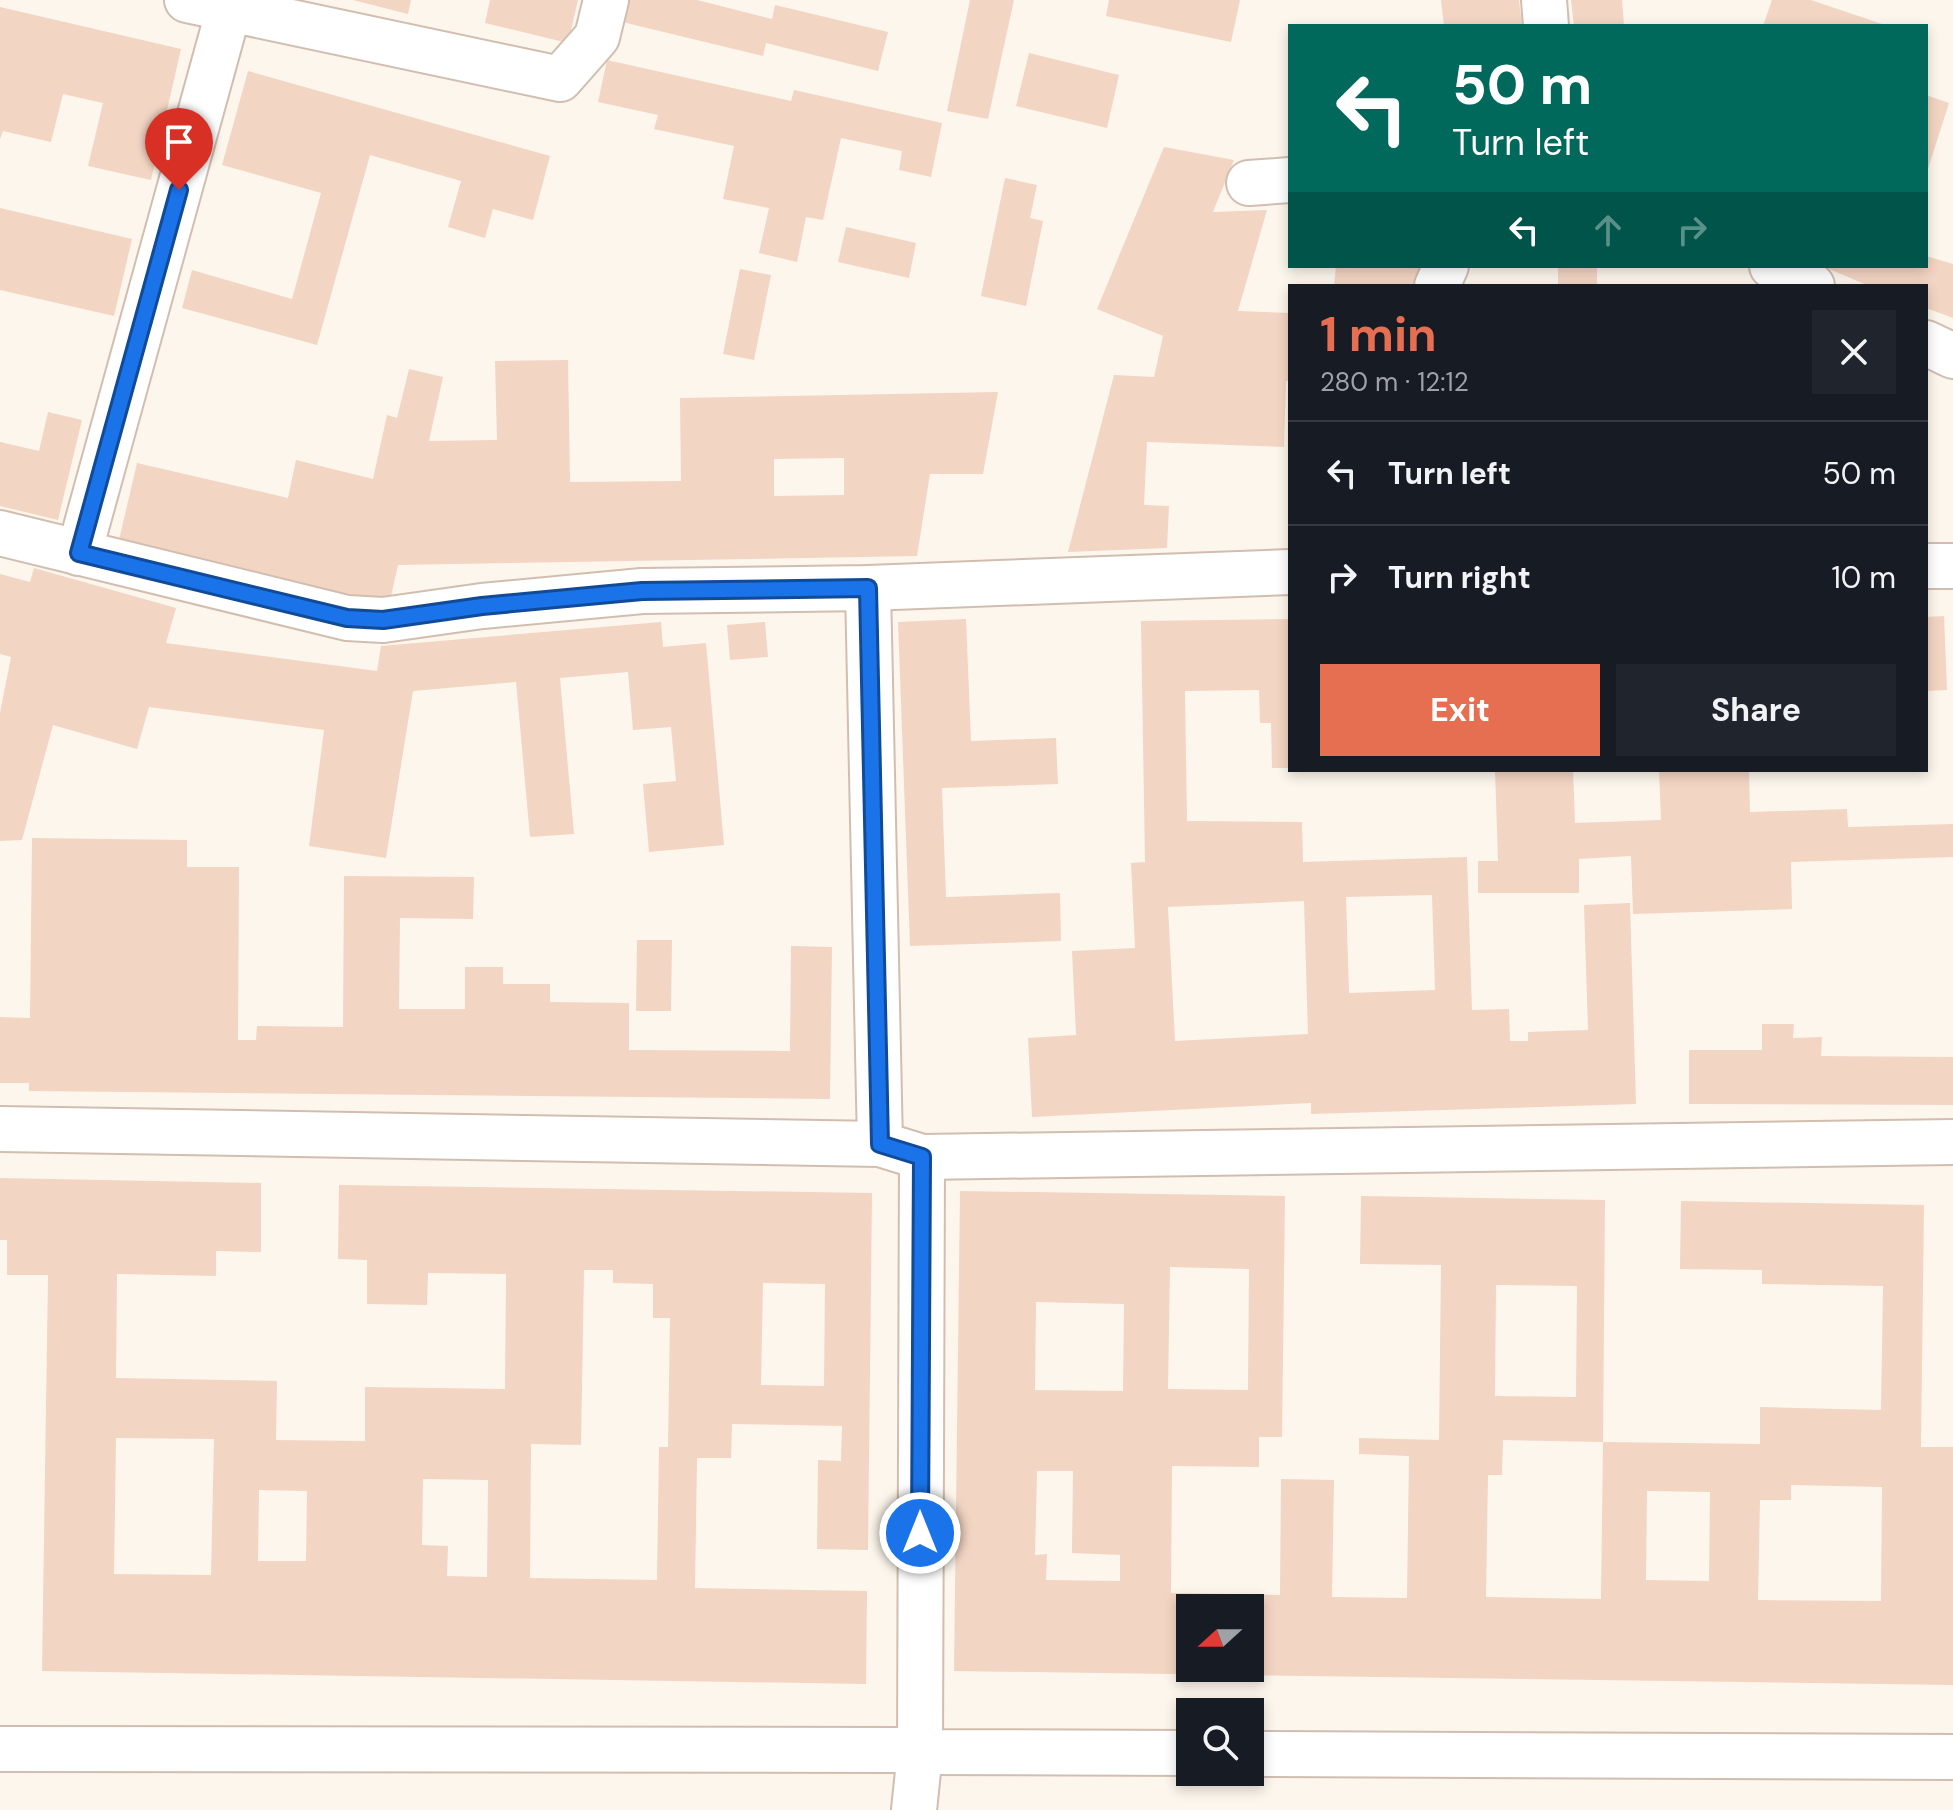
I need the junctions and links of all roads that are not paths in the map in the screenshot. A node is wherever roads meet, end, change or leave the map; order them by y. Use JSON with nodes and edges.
{"nodes":[{"id":1,"x":606,"y":0,"type":"edge"},
{"id":2,"x":1544,"y":0,"type":"edge"},
{"id":3,"x":208,"y":5,"type":"edge"},
{"id":4,"x":1546,"y":24,"type":"edge"},
{"id":5,"x":1776,"y":268,"type":"edge"},
{"id":6,"x":1808,"y":284,"type":"edge"},
{"id":7,"x":1928,"y":344,"type":"edge"},
{"id":8,"x":1953,"y":356,"type":"edge"},
{"id":9,"x":0,"y":533,"type":"edge"},
{"id":10,"x":79,"y":553,"type":"junction"},
{"id":11,"x":1928,"y":566,"type":"edge"},
{"id":12,"x":1953,"y":566,"type":"edge"},
{"id":13,"x":1288,"y":572,"type":"edge"},
{"id":14,"x":868,"y":588,"type":"junction"},
{"id":15,"x":0,"y":1129,"type":"edge"},
{"id":16,"x":1953,"y":1142,"type":"edge"},
{"id":17,"x":880,"y":1144,"type":"junction"},
{"id":18,"x":922,"y":1157,"type":"junction"},
{"id":19,"x":0,"y":1749,"type":"edge"},
{"id":20,"x":920,"y":1752,"type":"junction"},
{"id":21,"x":1176,"y":1753,"type":"edge"},
{"id":22,"x":1264,"y":1754,"type":"edge"},
{"id":23,"x":1953,"y":1757,"type":"edge"},
{"id":24,"x":914,"y":1810,"type":"edge"}],
"edges":[{"from":1,"to":3,"type":"street"},
{"from":2,"to":4,"type":"street"},
{"from":3,"to":10,"type":"street"},
{"from":5,"to":6,"type":"street"},
{"from":7,"to":8,"type":"street"},
{"from":9,"to":10,"type":"street"},
{"from":10,"to":14,"type":"street"},
{"from":11,"to":12,"type":"street"},
{"from":13,"to":14,"type":"street"},
{"from":14,"to":17,"type":"street"},
{"from":15,"to":17,"type":"street"},
{"from":16,"to":18,"type":"street"},
{"from":17,"to":18,"type":"street"},
{"from":18,"to":20,"type":"street"},
{"from":19,"to":20,"type":"street"},
{"from":20,"to":21,"type":"street"},
{"from":20,"to":24,"type":"street"},
{"from":22,"to":23,"type":"street"}]}
